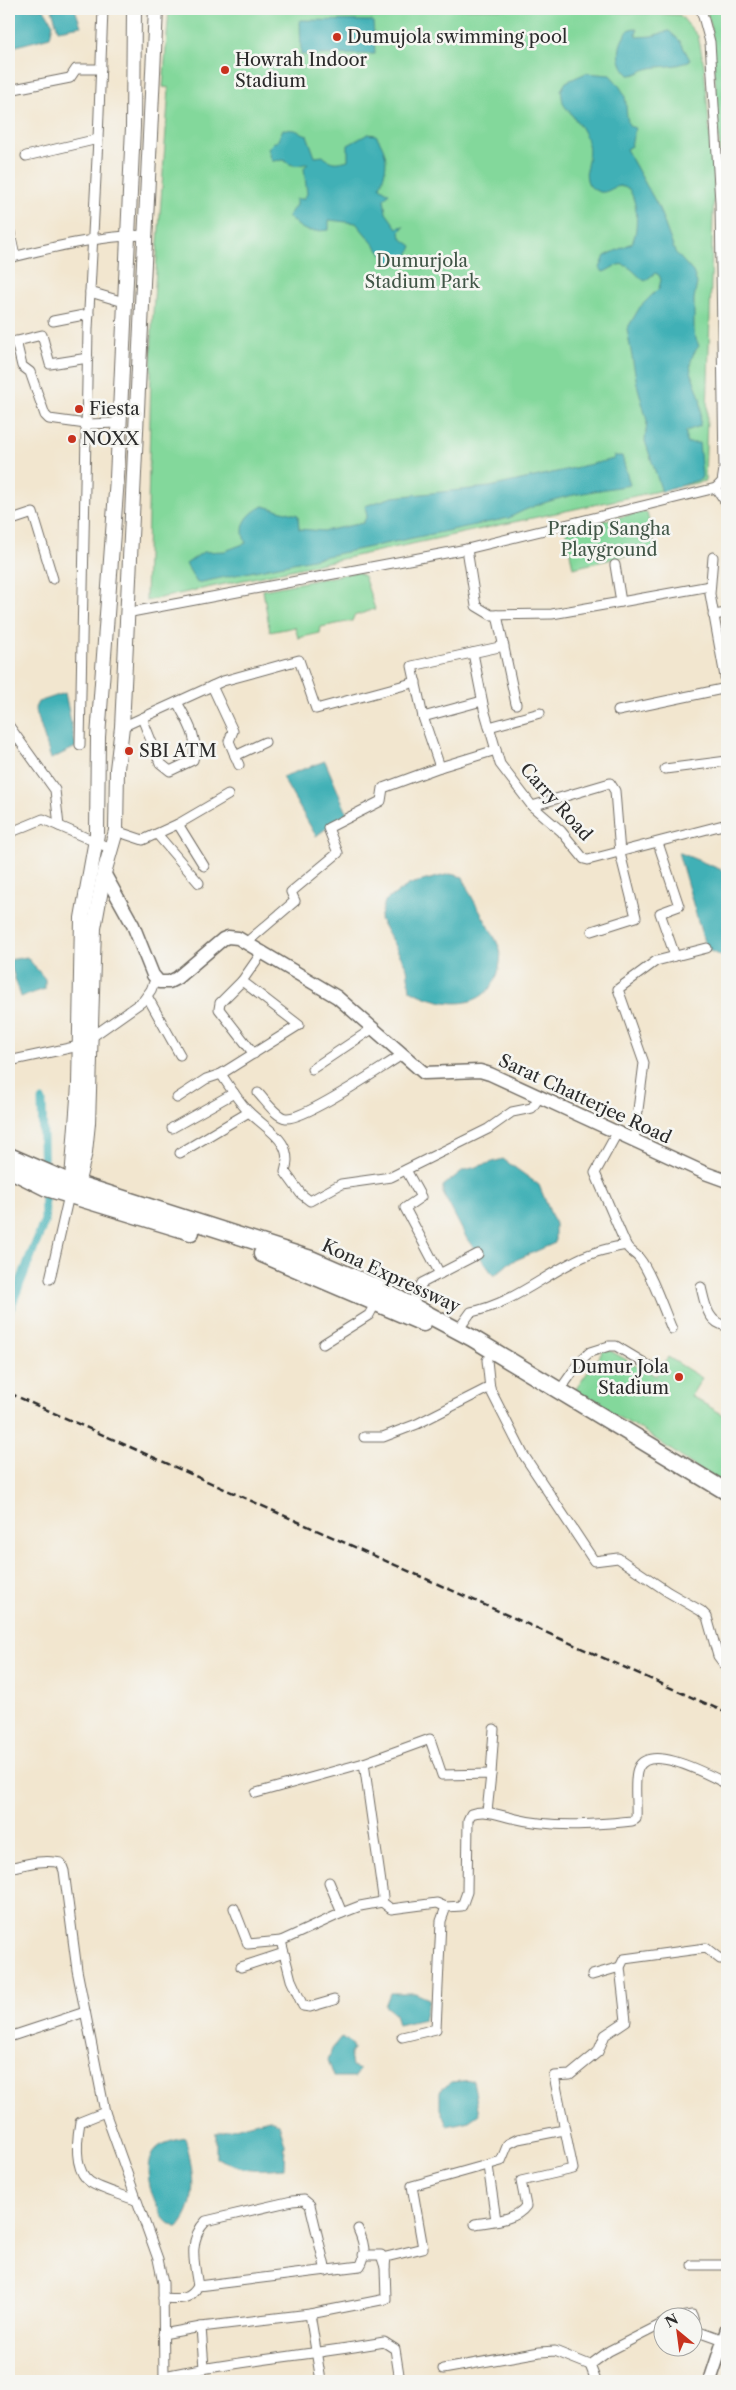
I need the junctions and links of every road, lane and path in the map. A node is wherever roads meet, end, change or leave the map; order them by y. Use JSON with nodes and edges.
{"nodes":[{"id":1,"x":103,"y":9,"type":"edge"},
{"id":2,"x":134,"y":9,"type":"edge"},
{"id":3,"x":156,"y":9,"type":"edge"},
{"id":4,"x":701,"y":9,"type":"edge"},
{"id":5,"x":101,"y":69,"type":"junction"},
{"id":6,"x":9,"y":90,"type":"edge"},
{"id":7,"x":98,"y":139,"type":"junction"},
{"id":8,"x":26,"y":156,"type":"dead end"},
{"id":9,"x":723,"y":202,"type":"edge"},
{"id":10,"x":9,"y":232,"type":"edge"},
{"id":11,"x":127,"y":235,"type":"junction"},
{"id":12,"x":145,"y":235,"type":"junction"},
{"id":13,"x":92,"y":241,"type":"junction"},
{"id":14,"x":12,"y":257,"type":"edge"},
{"id":15,"x":90,"y":292,"type":"junction"},
{"id":16,"x":124,"y":302,"type":"junction"},
{"id":17,"x":89,"y":314,"type":"junction"},
{"id":18,"x":53,"y":321,"type":"dead end"},
{"id":19,"x":12,"y":342,"type":"edge"},
{"id":20,"x":88,"y":358,"type":"junction"},
{"id":21,"x":118,"y":423,"type":"junction"},
{"id":22,"x":86,"y":424,"type":"junction"},
{"id":23,"x":716,"y":488,"type":"junction"},
{"id":24,"x":727,"y":504,"type":"edge"},
{"id":25,"x":9,"y":521,"type":"edge"},
{"id":26,"x":466,"y":549,"type":"junction"},
{"id":27,"x":713,"y":557,"type":"dead end"},
{"id":28,"x":615,"y":565,"type":"dead end"},
{"id":29,"x":52,"y":579,"type":"dead end"},
{"id":30,"x":710,"y":586,"type":"junction"},
{"id":31,"x":621,"y":602,"type":"junction"},
{"id":32,"x":126,"y":613,"type":"junction"},
{"id":33,"x":727,"y":613,"type":"edge"},
{"id":34,"x":497,"y":615,"type":"junction"},
{"id":35,"x":713,"y":615,"type":"junction"},
{"id":36,"x":504,"y":646,"type":"junction"},
{"id":37,"x":473,"y":653,"type":"junction"},
{"id":38,"x":416,"y":682,"type":"junction"},
{"id":39,"x":212,"y":686,"type":"junction"},
{"id":40,"x":727,"y":688,"type":"edge"},
{"id":41,"x":482,"y":701,"type":"junction"},
{"id":42,"x":177,"y":702,"type":"junction"},
{"id":43,"x":516,"y":704,"type":"dead end"},
{"id":44,"x":618,"y":711,"type":"dead end"},
{"id":45,"x":540,"y":713,"type":"dead end"},
{"id":46,"x":142,"y":718,"type":"junction"},
{"id":47,"x":423,"y":718,"type":"junction"},
{"id":48,"x":9,"y":726,"type":"edge"},
{"id":49,"x":489,"y":727,"type":"junction"},
{"id":50,"x":122,"y":728,"type":"junction"},
{"id":51,"x":264,"y":742,"type":"dead end"},
{"id":52,"x":80,"y":746,"type":"dead end"},
{"id":53,"x":496,"y":750,"type":"junction"},
{"id":54,"x":235,"y":756,"type":"junction"},
{"id":55,"x":727,"y":761,"type":"edge"},
{"id":56,"x":239,"y":765,"type":"dead end"},
{"id":57,"x":440,"y":767,"type":"junction"},
{"id":58,"x":665,"y":769,"type":"dead end"},
{"id":59,"x":228,"y":795,"type":"dead end"},
{"id":60,"x":532,"y":806,"type":"junction"},
{"id":61,"x":178,"y":824,"type":"junction"},
{"id":62,"x":727,"y":824,"type":"edge"},
{"id":63,"x":60,"y":826,"type":"junction"},
{"id":64,"x":116,"y":831,"type":"junction"},
{"id":65,"x":9,"y":833,"type":"edge"},
{"id":66,"x":158,"y":834,"type":"junction"},
{"id":67,"x":96,"y":842,"type":"junction"},
{"id":68,"x":658,"y":843,"type":"junction"},
{"id":69,"x":112,"y":849,"type":"junction"},
{"id":70,"x":620,"y":853,"type":"junction"},
{"id":71,"x":204,"y":866,"type":"dead end"},
{"id":72,"x":104,"y":873,"type":"junction"},
{"id":73,"x":199,"y":883,"type":"dead end"},
{"id":74,"x":592,"y":931,"type":"dead end"},
{"id":75,"x":247,"y":942,"type":"junction"},
{"id":76,"x":707,"y":948,"type":"dead end"},
{"id":77,"x":264,"y":951,"type":"junction"},
{"id":78,"x":675,"y":956,"type":"junction"},
{"id":79,"x":155,"y":980,"type":"junction"},
{"id":80,"x":242,"y":981,"type":"junction"},
{"id":81,"x":147,"y":996,"type":"junction"},
{"id":82,"x":372,"y":1029,"type":"junction"},
{"id":83,"x":92,"y":1039,"type":"junction"},
{"id":84,"x":79,"y":1046,"type":"junction"},
{"id":85,"x":254,"y":1054,"type":"junction"},
{"id":86,"x":180,"y":1055,"type":"dead end"},
{"id":87,"x":402,"y":1055,"type":"junction"},
{"id":88,"x":9,"y":1061,"type":"edge"},
{"id":89,"x":312,"y":1069,"type":"dead end"},
{"id":90,"x":221,"y":1074,"type":"junction"},
{"id":91,"x":258,"y":1092,"type":"dead end"},
{"id":92,"x":234,"y":1094,"type":"junction"},
{"id":93,"x":540,"y":1096,"type":"junction"},
{"id":94,"x":177,"y":1098,"type":"dead end"},
{"id":95,"x":249,"y":1112,"type":"junction"},
{"id":96,"x":172,"y":1128,"type":"dead end"},
{"id":97,"x":617,"y":1133,"type":"junction"},
{"id":98,"x":634,"y":1141,"type":"junction"},
{"id":99,"x":180,"y":1153,"type":"dead end"},
{"id":100,"x":9,"y":1156,"type":"edge"},
{"id":101,"x":9,"y":1169,"type":"edge"},
{"id":102,"x":25,"y":1170,"type":"junction"},
{"id":103,"x":406,"y":1170,"type":"junction"},
{"id":104,"x":727,"y":1181,"type":"edge"},
{"id":105,"x":72,"y":1192,"type":"junction"},
{"id":106,"x":626,"y":1245,"type":"junction"},
{"id":107,"x":478,"y":1254,"type":"dead end"},
{"id":108,"x":440,"y":1274,"type":"junction"},
{"id":109,"x":50,"y":1279,"type":"dead end"},
{"id":110,"x":700,"y":1287,"type":"dead end"},
{"id":111,"x":376,"y":1302,"type":"junction"},
{"id":112,"x":411,"y":1305,"type":"junction"},
{"id":113,"x":727,"y":1326,"type":"edge"},
{"id":114,"x":458,"y":1330,"type":"junction"},
{"id":115,"x":672,"y":1330,"type":"dead end"},
{"id":116,"x":323,"y":1344,"type":"dead end"},
{"id":117,"x":487,"y":1360,"type":"junction"},
{"id":118,"x":651,"y":1367,"type":"dead end"},
{"id":119,"x":490,"y":1387,"type":"junction"},
{"id":120,"x":560,"y":1390,"type":"junction"},
{"id":121,"x":364,"y":1437,"type":"dead end"},
{"id":122,"x":727,"y":1492,"type":"edge"},
{"id":123,"x":727,"y":1503,"type":"edge"},
{"id":124,"x":727,"y":1668,"type":"edge"},
{"id":125,"x":494,"y":1730,"type":"dead end"},
{"id":126,"x":364,"y":1762,"type":"junction"},
{"id":127,"x":491,"y":1774,"type":"junction"},
{"id":128,"x":727,"y":1784,"type":"edge"},
{"id":129,"x":256,"y":1793,"type":"dead end"},
{"id":130,"x":487,"y":1812,"type":"junction"},
{"id":131,"x":9,"y":1868,"type":"edge"},
{"id":132,"x":329,"y":1882,"type":"dead end"},
{"id":133,"x":382,"y":1902,"type":"junction"},
{"id":134,"x":446,"y":1907,"type":"junction"},
{"id":135,"x":234,"y":1908,"type":"dead end"},
{"id":136,"x":342,"y":1913,"type":"junction"},
{"id":137,"x":281,"y":1941,"type":"junction"},
{"id":138,"x":284,"y":1953,"type":"junction"},
{"id":139,"x":727,"y":1959,"type":"edge"},
{"id":140,"x":241,"y":1967,"type":"dead end"},
{"id":141,"x":620,"y":1968,"type":"junction"},
{"id":142,"x":592,"y":1975,"type":"dead end"},
{"id":143,"x":334,"y":2000,"type":"dead end"},
{"id":144,"x":85,"y":2012,"type":"junction"},
{"id":145,"x":9,"y":2037,"type":"edge"},
{"id":146,"x":402,"y":2037,"type":"dead end"},
{"id":147,"x":105,"y":2112,"type":"junction"},
{"id":148,"x":564,"y":2130,"type":"junction"},
{"id":149,"x":488,"y":2166,"type":"junction"},
{"id":150,"x":135,"y":2200,"type":"junction"},
{"id":151,"x":496,"y":2220,"type":"junction"},
{"id":152,"x":475,"y":2224,"type":"dead end"},
{"id":153,"x":358,"y":2229,"type":"dead end"},
{"id":154,"x":363,"y":2255,"type":"junction"},
{"id":155,"x":692,"y":2265,"type":"dead end"},
{"id":156,"x":727,"y":2265,"type":"edge"},
{"id":157,"x":385,"y":2267,"type":"junction"},
{"id":158,"x":326,"y":2271,"type":"junction"},
{"id":159,"x":198,"y":2286,"type":"junction"},
{"id":160,"x":163,"y":2298,"type":"junction"},
{"id":161,"x":310,"y":2314,"type":"junction"},
{"id":162,"x":201,"y":2327,"type":"junction"},
{"id":163,"x":654,"y":2328,"type":"edge"},
{"id":164,"x":704,"y":2331,"type":"edge"},
{"id":165,"x":163,"y":2334,"type":"junction"},
{"id":166,"x":726,"y":2334,"type":"edge"},
{"id":167,"x":317,"y":2354,"type":"junction"},
{"id":168,"x":723,"y":2358,"type":"edge"},
{"id":169,"x":590,"y":2365,"type":"junction"},
{"id":170,"x":204,"y":2368,"type":"junction"},
{"id":171,"x":443,"y":2369,"type":"dead end"},
{"id":172,"x":164,"y":2378,"type":"edge"},
{"id":173,"x":321,"y":2381,"type":"edge"},
{"id":174,"x":400,"y":2381,"type":"edge"},
{"id":175,"x":596,"y":2381,"type":"edge"},
{"id":176,"x":710,"y":2381,"type":"edge"}],
"edges":[{"from":1,"to":5,"type":"street"},
{"from":2,"to":11,"type":"main road"},
{"from":3,"to":12,"type":"main road"},
{"from":4,"to":9,"type":"street"},
{"from":5,"to":6,"type":"street"},
{"from":5,"to":7,"type":"street"},
{"from":7,"to":8,"type":"street"},
{"from":7,"to":13,"type":"street"},
{"from":9,"to":23,"type":"street"},
{"from":10,"to":14,"type":"street"},
{"from":11,"to":12,"type":"street"},
{"from":11,"to":13,"type":"street"},
{"from":11,"to":16,"type":"main road"},
{"from":12,"to":32,"type":"main road"},
{"from":13,"to":14,"type":"street"},
{"from":13,"to":15,"type":"street"},
{"from":15,"to":16,"type":"street"},
{"from":15,"to":17,"type":"street"},
{"from":16,"to":21,"type":"main road"},
{"from":17,"to":18,"type":"street"},
{"from":17,"to":20,"type":"street"},
{"from":19,"to":20,"type":"street"},
{"from":19,"to":22,"type":"street"},
{"from":20,"to":22,"type":"street"},
{"from":21,"to":22,"type":"street"},
{"from":21,"to":67,"type":"main road"},
{"from":22,"to":52,"type":"street"},
{"from":23,"to":24,"type":"street"},
{"from":23,"to":26,"type":"street"},
{"from":25,"to":29,"type":"street"},
{"from":26,"to":32,"type":"street"},
{"from":26,"to":34,"type":"street"},
{"from":27,"to":30,"type":"street"},
{"from":28,"to":31,"type":"street"},
{"from":30,"to":31,"type":"street"},
{"from":30,"to":35,"type":"street"},
{"from":31,"to":34,"type":"street"},
{"from":32,"to":50,"type":"main road"},
{"from":33,"to":35,"type":"street"},
{"from":34,"to":36,"type":"street"},
{"from":35,"to":40,"type":"street"},
{"from":36,"to":37,"type":"street"},
{"from":36,"to":43,"type":"street"},
{"from":37,"to":38,"type":"street"},
{"from":37,"to":41,"type":"street","name":"Carry Road"},
{"from":38,"to":39,"type":"street"},
{"from":38,"to":47,"type":"street"},
{"from":39,"to":42,"type":"street"},
{"from":39,"to":54,"type":"street"},
{"from":40,"to":44,"type":"street"},
{"from":41,"to":47,"type":"street"},
{"from":41,"to":49,"type":"street","name":"Carry Road"},
{"from":42,"to":46,"type":"street"},
{"from":42,"to":46,"type":"street"},
{"from":45,"to":49,"type":"street"},
{"from":46,"to":50,"type":"street"},
{"from":47,"to":57,"type":"street"},
{"from":48,"to":63,"type":"street"},
{"from":49,"to":53,"type":"street","name":"Carry Road"},
{"from":50,"to":64,"type":"main road"},
{"from":51,"to":54,"type":"street"},
{"from":53,"to":57,"type":"street"},
{"from":53,"to":60,"type":"street","name":"Carry Road"},
{"from":54,"to":56,"type":"street"},
{"from":55,"to":58,"type":"street"},
{"from":57,"to":75,"type":"street"},
{"from":59,"to":61,"type":"street"},
{"from":60,"to":70,"type":"street","name":"Carry Road"},
{"from":60,"to":70,"type":"street"},
{"from":61,"to":66,"type":"street"},
{"from":61,"to":71,"type":"street"},
{"from":62,"to":68,"type":"street","name":"Carry Road"},
{"from":63,"to":65,"type":"street"},
{"from":63,"to":67,"type":"street"},
{"from":64,"to":66,"type":"street"},
{"from":64,"to":69,"type":"main road"},
{"from":66,"to":73,"type":"street"},
{"from":67,"to":69,"type":"street"},
{"from":67,"to":84,"type":"main road"},
{"from":68,"to":70,"type":"street","name":"Carry Road"},
{"from":68,"to":78,"type":"street"},
{"from":69,"to":72,"type":"main road"},
{"from":70,"to":74,"type":"street"},
{"from":72,"to":79,"type":"main road"},
{"from":72,"to":83,"type":"main road"},
{"from":75,"to":77,"type":"main road","name":"Sarat Chatterjee Road"},
{"from":75,"to":79,"type":"main road","name":"Sarat Chatterjee Road"},
{"from":76,"to":78,"type":"street"},
{"from":77,"to":80,"type":"street"},
{"from":77,"to":82,"type":"main road","name":"Sarat Chatterjee Road"},
{"from":78,"to":98,"type":"street"},
{"from":79,"to":81,"type":"street"},
{"from":80,"to":85,"type":"street"},
{"from":80,"to":85,"type":"street"},
{"from":81,"to":83,"type":"street"},
{"from":81,"to":86,"type":"street"},
{"from":82,"to":87,"type":"main road","name":"Sarat Chatterjee Road"},
{"from":82,"to":89,"type":"street"},
{"from":83,"to":84,"type":"street"},
{"from":83,"to":105,"type":"main road"},
{"from":84,"to":88,"type":"street"},
{"from":84,"to":105,"type":"main road"},
{"from":85,"to":90,"type":"street"},
{"from":87,"to":91,"type":"street"},
{"from":87,"to":93,"type":"main road","name":"Sarat Chatterjee Road"},
{"from":90,"to":92,"type":"street"},
{"from":90,"to":94,"type":"street"},
{"from":92,"to":95,"type":"street"},
{"from":92,"to":96,"type":"street"},
{"from":93,"to":97,"type":"main road","name":"Sarat Chatterjee Road"},
{"from":93,"to":103,"type":"street"},
{"from":95,"to":99,"type":"street"},
{"from":95,"to":103,"type":"street"},
{"from":97,"to":98,"type":"main road","name":"Sarat Chatterjee Road"},
{"from":97,"to":106,"type":"street"},
{"from":98,"to":104,"type":"main road","name":"Sarat Chatterjee Road"},
{"from":100,"to":102,"type":"highway","name":"Kona Expressway"},
{"from":101,"to":102,"type":"highway","name":"Kona Expressway"},
{"from":102,"to":105,"type":"highway","name":"Kona Expressway"},
{"from":103,"to":108,"type":"street"},
{"from":105,"to":109,"type":"street"},
{"from":105,"to":111,"type":"highway","name":"Kona Expressway"},
{"from":105,"to":112,"type":"highway","name":"Kona Expressway"},
{"from":106,"to":114,"type":"street"},
{"from":106,"to":115,"type":"street"},
{"from":107,"to":108,"type":"street"},
{"from":108,"to":112,"type":"street"},
{"from":110,"to":113,"type":"street"},
{"from":111,"to":116,"type":"street"},
{"from":111,"to":117,"type":"highway","name":"Kona Expressway"},
{"from":112,"to":114,"type":"highway","name":"Kona Expressway"},
{"from":114,"to":120,"type":"highway","name":"Kona Expressway"},
{"from":117,"to":119,"type":"street"},
{"from":117,"to":123,"type":"highway","name":"Kona Expressway"},
{"from":118,"to":120,"type":"street"},
{"from":119,"to":121,"type":"street"},
{"from":119,"to":124,"type":"street"},
{"from":120,"to":122,"type":"highway","name":"Kona Expressway"},
{"from":125,"to":127,"type":"street"},
{"from":126,"to":127,"type":"street"},
{"from":126,"to":129,"type":"street"},
{"from":126,"to":133,"type":"street"},
{"from":127,"to":130,"type":"street"},
{"from":128,"to":130,"type":"street"},
{"from":130,"to":134,"type":"street"},
{"from":131,"to":144,"type":"street"},
{"from":132,"to":136,"type":"street"},
{"from":133,"to":134,"type":"street"},
{"from":133,"to":136,"type":"street"},
{"from":134,"to":146,"type":"street"},
{"from":135,"to":137,"type":"street"},
{"from":136,"to":137,"type":"street"},
{"from":137,"to":138,"type":"street"},
{"from":138,"to":140,"type":"street"},
{"from":138,"to":143,"type":"street"},
{"from":139,"to":141,"type":"street"},
{"from":141,"to":142,"type":"street"},
{"from":141,"to":148,"type":"street"},
{"from":144,"to":145,"type":"street"},
{"from":144,"to":147,"type":"street"},
{"from":147,"to":150,"type":"street"},
{"from":147,"to":150,"type":"street"},
{"from":148,"to":149,"type":"street"},
{"from":148,"to":151,"type":"street"},
{"from":149,"to":151,"type":"street"},
{"from":149,"to":157,"type":"street"},
{"from":150,"to":160,"type":"street"},
{"from":151,"to":152,"type":"street"},
{"from":153,"to":154,"type":"street"},
{"from":154,"to":157,"type":"street"},
{"from":154,"to":158,"type":"street"},
{"from":155,"to":156,"type":"street"},
{"from":157,"to":161,"type":"street"},
{"from":158,"to":159,"type":"street"},
{"from":158,"to":159,"type":"street"},
{"from":159,"to":160,"type":"street"},
{"from":160,"to":165,"type":"street"},
{"from":161,"to":162,"type":"street"},
{"from":161,"to":167,"type":"street"},
{"from":162,"to":165,"type":"street"},
{"from":162,"to":170,"type":"street"},
{"from":163,"to":169,"type":"street"},
{"from":164,"to":166,"type":"street"},
{"from":165,"to":172,"type":"street"},
{"from":166,"to":168,"type":"main road"},
{"from":167,"to":170,"type":"street"},
{"from":167,"to":173,"type":"street"},
{"from":167,"to":174,"type":"street"},
{"from":168,"to":176,"type":"main road"},
{"from":169,"to":171,"type":"street"},
{"from":169,"to":175,"type":"street"},
{"from":170,"to":172,"type":"street"}]}
